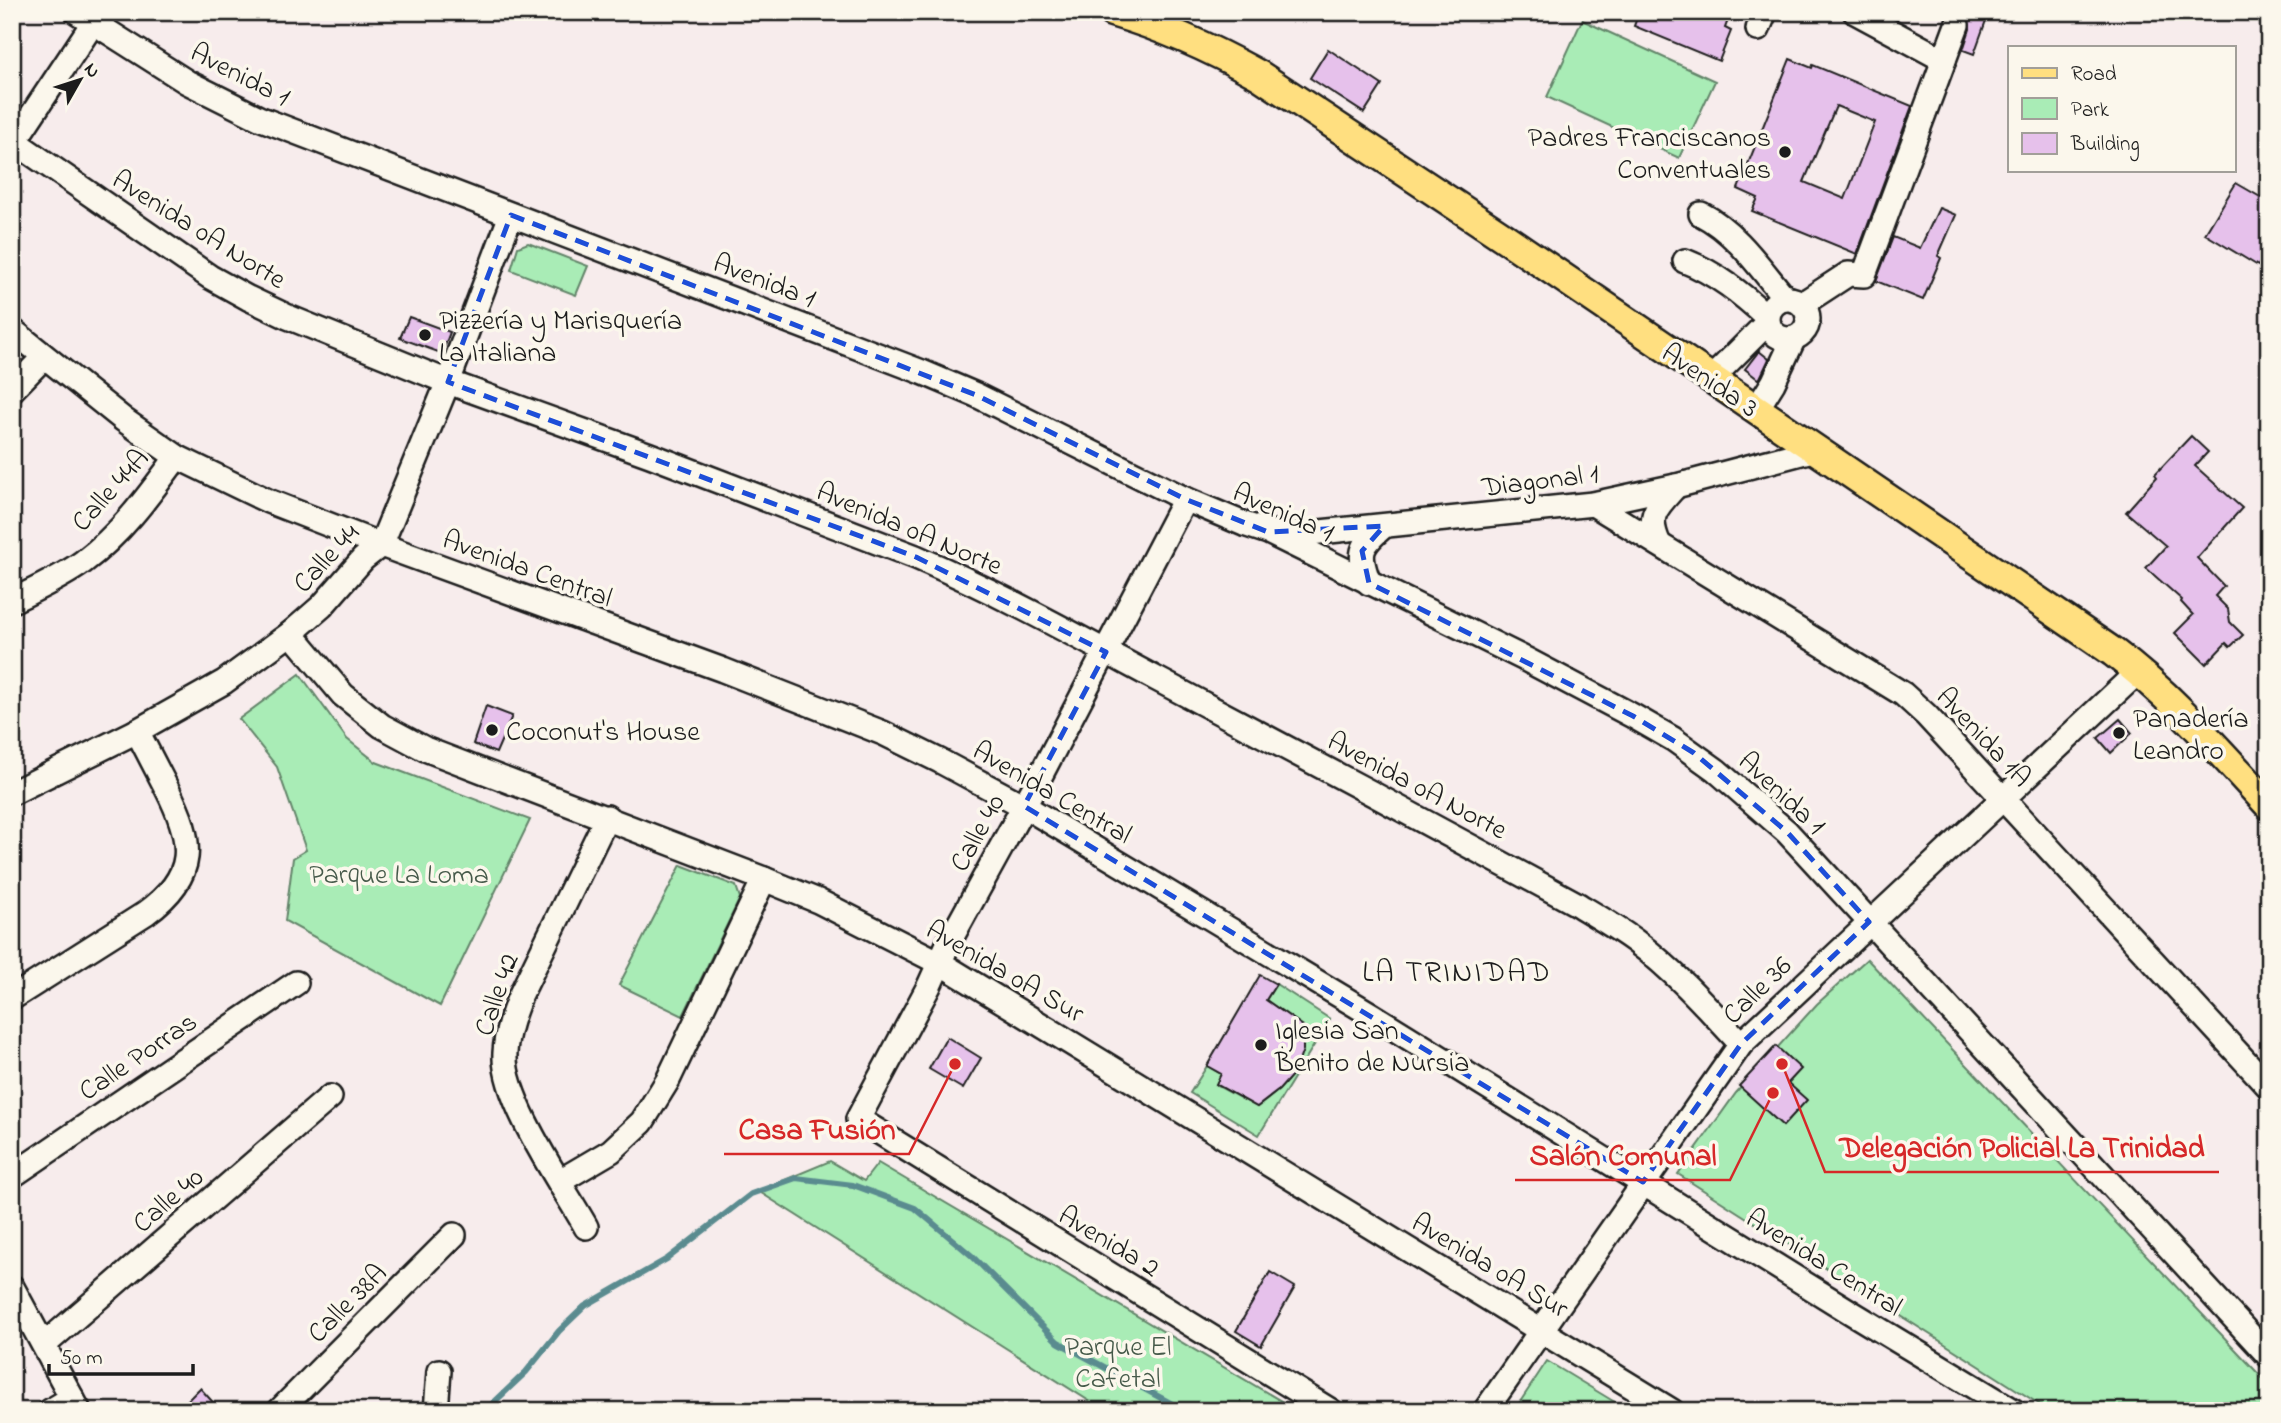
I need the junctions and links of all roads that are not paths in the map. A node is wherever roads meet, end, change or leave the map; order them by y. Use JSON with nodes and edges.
{"nodes":[{"id":1,"x":1112,"y":12,"type":"edge"},
{"id":2,"x":1856,"y":12,"type":"edge"},
{"id":3,"x":85,"y":18,"type":"edge"},
{"id":4,"x":1957,"y":25,"type":"dead end"},
{"id":5,"x":1944,"y":60,"type":"junction"},
{"id":6,"x":13,"y":144,"type":"edge"},
{"id":7,"x":1701,"y":214,"type":"dead end"},
{"id":8,"x":511,"y":215,"type":"junction"},
{"id":9,"x":1685,"y":261,"type":"dead end"},
{"id":10,"x":1793,"y":301,"type":"junction"},
{"id":11,"x":1767,"y":320,"type":"junction"},
{"id":12,"x":12,"y":330,"type":"edge"},
{"id":13,"x":1794,"y":338,"type":"junction"},
{"id":14,"x":44,"y":357,"type":"junction"},
{"id":15,"x":1711,"y":379,"type":"junction"},
{"id":16,"x":448,"y":382,"type":"junction"},
{"id":17,"x":12,"y":390,"type":"edge"},
{"id":18,"x":1756,"y":410,"type":"junction"},
{"id":19,"x":1813,"y":450,"type":"junction"},
{"id":20,"x":177,"y":457,"type":"junction"},
{"id":21,"x":1676,"y":486,"type":"junction"},
{"id":22,"x":1185,"y":499,"type":"junction"},
{"id":23,"x":1592,"y":505,"type":"junction"},
{"id":24,"x":1384,"y":526,"type":"junction"},
{"id":25,"x":1268,"y":532,"type":"junction"},
{"id":26,"x":1659,"y":544,"type":"junction"},
{"id":27,"x":381,"y":545,"type":"junction"},
{"id":28,"x":1369,"y":583,"type":"junction"},
{"id":29,"x":12,"y":601,"type":"edge"},
{"id":30,"x":291,"y":633,"type":"junction"},
{"id":31,"x":1106,"y":652,"type":"junction"},
{"id":32,"x":2138,"y":671,"type":"junction"},
{"id":33,"x":136,"y":731,"type":"junction"},
{"id":34,"x":12,"y":793,"type":"edge"},
{"id":35,"x":2003,"y":799,"type":"junction"},
{"id":36,"x":2269,"y":805,"type":"edge"},
{"id":37,"x":1024,"y":806,"type":"junction"},
{"id":38,"x":607,"y":817,"type":"junction"},
{"id":39,"x":764,"y":879,"type":"junction"},
{"id":40,"x":1869,"y":922,"type":"junction"},
{"id":41,"x":940,"y":963,"type":"junction"},
{"id":42,"x":296,"y":983,"type":"dead end"},
{"id":43,"x":12,"y":998,"type":"edge"},
{"id":44,"x":1741,"y":1044,"type":"junction"},
{"id":45,"x":2269,"y":1087,"type":"edge"},
{"id":46,"x":330,"y":1097,"type":"dead end"},
{"id":47,"x":858,"y":1119,"type":"joint"},
{"id":48,"x":12,"y":1176,"type":"edge"},
{"id":49,"x":560,"y":1181,"type":"junction"},
{"id":50,"x":1643,"y":1182,"type":"junction"},
{"id":51,"x":586,"y":1227,"type":"dead end"},
{"id":52,"x":454,"y":1235,"type":"dead end"},
{"id":53,"x":12,"y":1287,"type":"edge"},
{"id":54,"x":1541,"y":1330,"type":"junction"},
{"id":55,"x":44,"y":1345,"type":"junction"},
{"id":56,"x":2269,"y":1356,"type":"edge"},
{"id":57,"x":439,"y":1371,"type":"dead end"},
{"id":58,"x":75,"y":1404,"type":"edge"},
{"id":59,"x":50,"y":1411,"type":"edge"},
{"id":60,"x":279,"y":1411,"type":"edge"},
{"id":61,"x":436,"y":1411,"type":"edge"},
{"id":62,"x":1331,"y":1411,"type":"edge"},
{"id":63,"x":1485,"y":1411,"type":"edge"},
{"id":64,"x":1672,"y":1411,"type":"edge"},
{"id":65,"x":2014,"y":1411,"type":"edge"}],
"edges":[{"from":1,"to":15,"type":"main road","name":"Avenida 3"},
{"from":2,"to":5,"type":"street"},
{"from":3,"to":6,"type":"street"},
{"from":3,"to":8,"type":"street","name":"Avenida 1"},
{"from":4,"to":5,"type":"street"},
{"from":5,"to":10,"type":"street"},
{"from":6,"to":16,"type":"street","name":"Avenida 0A Norte"},
{"from":7,"to":10,"type":"street"},
{"from":8,"to":16,"type":"street","name":"Calle 44"},
{"from":8,"to":22,"type":"street","name":"Avenida 1"},
{"from":9,"to":11,"type":"street"},
{"from":10,"to":11,"type":"street"},
{"from":10,"to":13,"type":"street"},
{"from":11,"to":13,"type":"street"},
{"from":11,"to":15,"type":"street"},
{"from":12,"to":14,"type":"street","name":"Avenida Central"},
{"from":13,"to":18,"type":"street"},
{"from":14,"to":17,"type":"street"},
{"from":14,"to":20,"type":"street","name":"Avenida Central"},
{"from":15,"to":18,"type":"main road","name":"Avenida 3"},
{"from":16,"to":27,"type":"street","name":"Calle 44"},
{"from":16,"to":31,"type":"street","name":"Avenida 0A Norte"},
{"from":18,"to":19,"type":"main road","name":"Avenida 3"},
{"from":19,"to":21,"type":"street","name":"Diagonal 1"},
{"from":19,"to":32,"type":"main road","name":"Avenida 3"},
{"from":20,"to":27,"type":"street","name":"Avenida Central"},
{"from":20,"to":29,"type":"street","name":"Calle 44A"},
{"from":21,"to":23,"type":"street","name":"Diagonal 1"},
{"from":21,"to":26,"type":"street"},
{"from":22,"to":25,"type":"street","name":"Avenida 1"},
{"from":22,"to":31,"type":"street","name":"Calle 40"},
{"from":23,"to":24,"type":"street","name":"Diagonal 1"},
{"from":23,"to":26,"type":"street","name":"Avenida 1A"},
{"from":24,"to":25,"type":"street","name":"Diagonal 1"},
{"from":24,"to":28,"type":"street"},
{"from":25,"to":28,"type":"street","name":"Avenida 1"},
{"from":26,"to":35,"type":"street","name":"Avenida 1A"},
{"from":27,"to":30,"type":"street","name":"Calle 44"},
{"from":27,"to":37,"type":"street","name":"Avenida Central"},
{"from":28,"to":40,"type":"street","name":"Avenida 1"},
{"from":30,"to":33,"type":"street","name":"Calle 44"},
{"from":30,"to":38,"type":"street","name":"Avenida 0A Sur"},
{"from":31,"to":37,"type":"street","name":"Calle 40"},
{"from":31,"to":44,"type":"street","name":"Avenida 0A Norte"},
{"from":32,"to":35,"type":"street","name":"Calle 36"},
{"from":32,"to":36,"type":"main road","name":"Avenida 3"},
{"from":33,"to":34,"type":"street","name":"Calle 44"},
{"from":33,"to":43,"type":"street"},
{"from":35,"to":40,"type":"street","name":"Calle 36"},
{"from":35,"to":45,"type":"street","name":"Avenida 1A"},
{"from":37,"to":41,"type":"street","name":"Calle 40"},
{"from":37,"to":50,"type":"street","name":"Avenida Central"},
{"from":38,"to":39,"type":"street","name":"Avenida 0A Sur"},
{"from":38,"to":49,"type":"street","name":"Calle 42"},
{"from":39,"to":41,"type":"street","name":"Avenida 0A Sur"},
{"from":39,"to":49,"type":"street"},
{"from":40,"to":44,"type":"street","name":"Calle 36"},
{"from":40,"to":56,"type":"street","name":"Avenida 1"},
{"from":41,"to":47,"type":"street","name":"Calle 40"},
{"from":41,"to":54,"type":"street","name":"Avenida 0A Sur"},
{"from":42,"to":48,"type":"street","name":"Calle Porras"},
{"from":44,"to":50,"type":"street","name":"Calle 36"},
{"from":46,"to":55,"type":"street","name":"Calle 40"},
{"from":47,"to":62,"type":"street","name":"Avenida 2"},
{"from":49,"to":51,"type":"street","name":"Calle 42"},
{"from":50,"to":54,"type":"street","name":"Calle 36"},
{"from":50,"to":65,"type":"street","name":"Avenida Central"},
{"from":52,"to":60,"type":"street","name":"Calle 38A"},
{"from":53,"to":55,"type":"street"},
{"from":54,"to":63,"type":"street","name":"Calle 36"},
{"from":54,"to":64,"type":"street","name":"Avenida 0A Sur"},
{"from":55,"to":58,"type":"street"},
{"from":57,"to":61,"type":"street"},
{"from":58,"to":59,"type":"street"}]}
